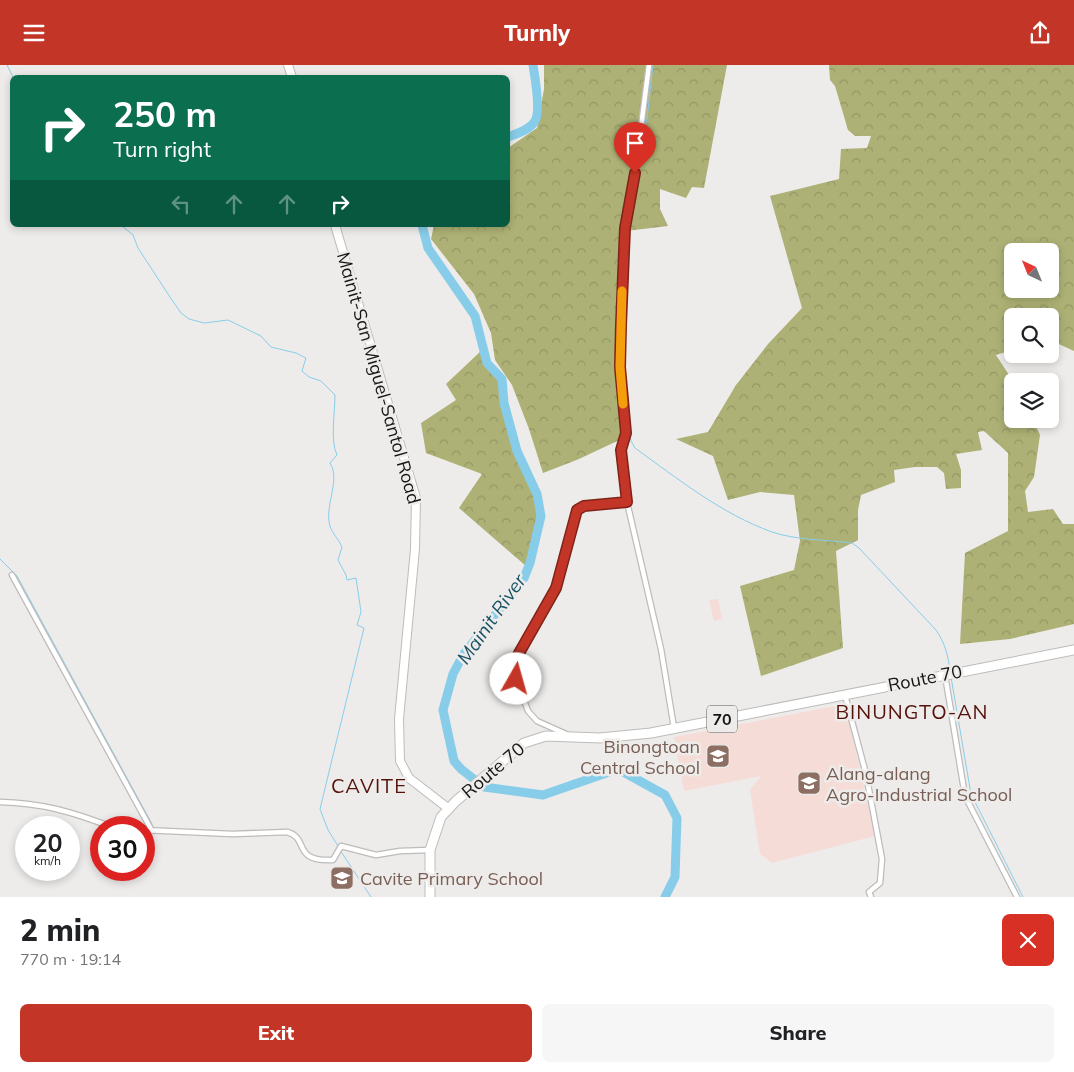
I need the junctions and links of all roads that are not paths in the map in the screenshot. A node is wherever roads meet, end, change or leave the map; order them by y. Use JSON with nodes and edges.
{"nodes":[{"id":1,"x":649,"y":65,"type":"edge"},
{"id":2,"x":336,"y":227,"type":"edge"},
{"id":3,"x":627,"y":502,"type":"junction"},
{"id":4,"x":12,"y":575,"type":"dead end"},
{"id":5,"x":1074,"y":650,"type":"edge"},
{"id":6,"x":945,"y":674,"type":"junction"},
{"id":7,"x":845,"y":694,"type":"junction"},
{"id":8,"x":674,"y":728,"type":"junction"},
{"id":9,"x":571,"y":737,"type":"junction"},
{"id":10,"x":0,"y":802,"type":"edge"},
{"id":11,"x":448,"y":809,"type":"junction"},
{"id":12,"x":144,"y":816,"type":"edge"},
{"id":13,"x":90,"y":819,"type":"edge"},
{"id":14,"x":155,"y":831,"type":"edge"},
{"id":15,"x":430,"y":850,"type":"junction"},
{"id":16,"x":430,"y":897,"type":"edge"},
{"id":17,"x":871,"y":897,"type":"edge"},
{"id":18,"x":1017,"y":897,"type":"edge"}],
"edges":[{"from":1,"to":3,"type":"street"},
{"from":2,"to":11,"type":"main road","name":"Mainit-San Miguel-Santol Road"},
{"from":3,"to":8,"type":"street"},
{"from":3,"to":9,"type":"street"},
{"from":4,"to":12,"type":"street"},
{"from":5,"to":6,"type":"highway","name":"Route 70","number":"70"},
{"from":6,"to":7,"type":"highway","name":"Route 70","number":"70"},
{"from":6,"to":18,"type":"street"},
{"from":7,"to":8,"type":"highway","name":"Route 70","number":"70"},
{"from":7,"to":17,"type":"street"},
{"from":8,"to":9,"type":"highway","name":"Route 70","number":"70"},
{"from":9,"to":11,"type":"highway","name":"Route 70","number":"70"},
{"from":10,"to":13,"type":"street"},
{"from":11,"to":15,"type":"highway","name":"Route 70","number":"70"},
{"from":14,"to":15,"type":"street"},
{"from":15,"to":16,"type":"highway","name":"Route 70","number":"70"}]}
